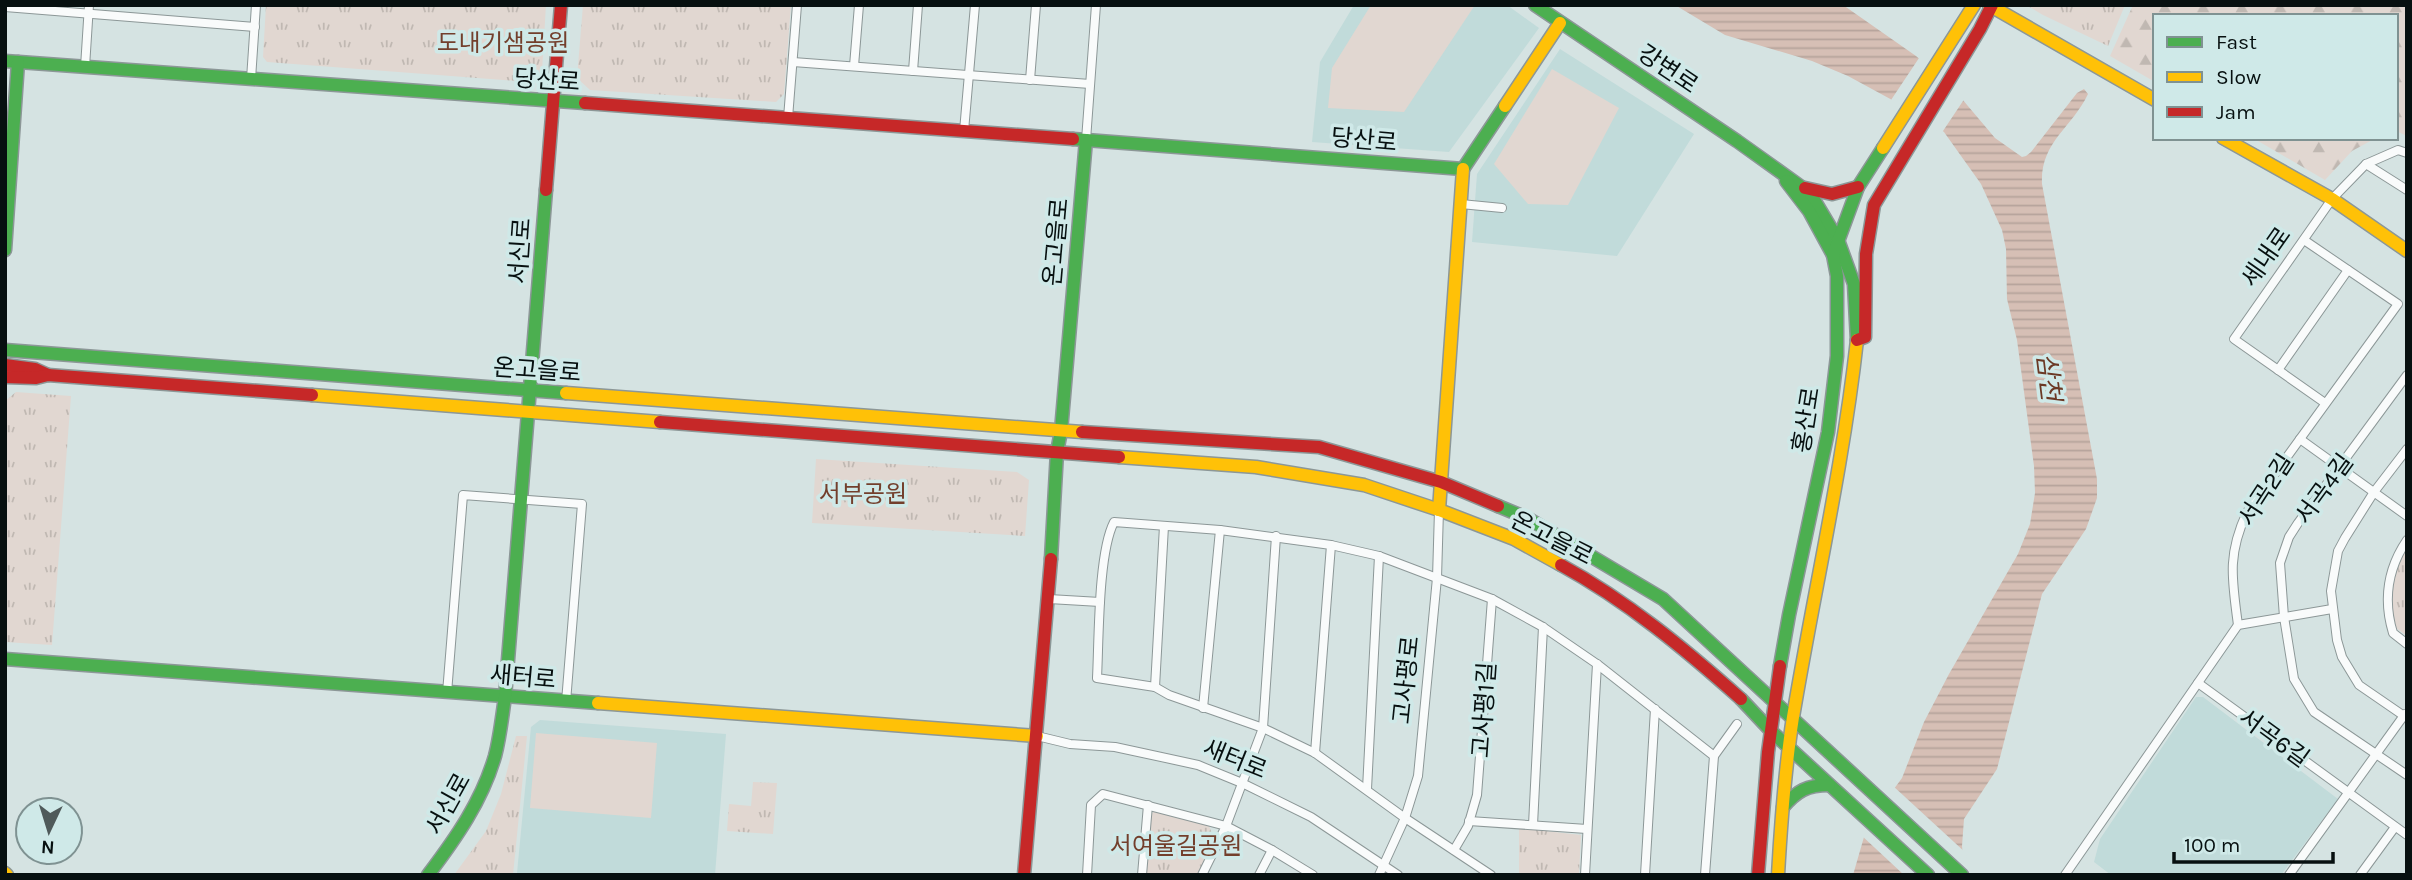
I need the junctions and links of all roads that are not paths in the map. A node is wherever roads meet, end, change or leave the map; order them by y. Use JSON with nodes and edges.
{"nodes":[{"id":1,"x":256,"y":5,"type":"edge"},
{"id":2,"x":561,"y":5,"type":"edge"},
{"id":3,"x":797,"y":5,"type":"edge"},
{"id":4,"x":859,"y":5,"type":"edge"},
{"id":5,"x":918,"y":5,"type":"edge"},
{"id":6,"x":975,"y":5,"type":"edge"},
{"id":7,"x":1036,"y":5,"type":"edge"},
{"id":8,"x":1096,"y":5,"type":"edge"},
{"id":9,"x":1535,"y":5,"type":"edge"},
{"id":10,"x":1974,"y":5,"type":"edge"},
{"id":11,"x":1991,"y":6,"type":"edge"},
{"id":12,"x":5,"y":7,"type":"edge"},
{"id":13,"x":89,"y":9,"type":"edge"},
{"id":14,"x":1560,"y":23,"type":"junction"},
{"id":15,"x":255,"y":27,"type":"junction"},
{"id":16,"x":11,"y":62,"type":"edge"},
{"id":17,"x":793,"y":62,"type":"junction"},
{"id":18,"x":854,"y":66,"type":"junction"},
{"id":19,"x":85,"y":67,"type":"junction"},
{"id":20,"x":913,"y":71,"type":"junction"},
{"id":21,"x":968,"y":75,"type":"junction"},
{"id":22,"x":251,"y":79,"type":"junction"},
{"id":23,"x":1030,"y":80,"type":"junction"},
{"id":24,"x":1090,"y":84,"type":"junction"},
{"id":25,"x":2153,"y":99,"type":"edge"},
{"id":26,"x":553,"y":102,"type":"junction"},
{"id":27,"x":788,"y":118,"type":"junction"},
{"id":28,"x":964,"y":131,"type":"junction"},
{"id":29,"x":1086,"y":140,"type":"junction"},
{"id":30,"x":2227,"y":140,"type":"edge"},
{"id":31,"x":2407,"y":153,"type":"edge"},
{"id":32,"x":2366,"y":164,"type":"junction"},
{"id":33,"x":1463,"y":169,"type":"junction"},
{"id":34,"x":1777,"y":169,"type":"junction"},
{"id":35,"x":1800,"y":186,"type":"junction"},
{"id":36,"x":1858,"y":187,"type":"junction"},
{"id":37,"x":2407,"y":190,"type":"edge"},
{"id":38,"x":2332,"y":199,"type":"junction"},
{"id":39,"x":1461,"y":204,"type":"junction"},
{"id":40,"x":7,"y":205,"type":"edge"},
{"id":41,"x":1502,"y":208,"type":"dead end"},
{"id":42,"x":1838,"y":240,"type":"junction"},
{"id":43,"x":2304,"y":240,"type":"junction"},
{"id":44,"x":5,"y":250,"type":"edge"},
{"id":45,"x":2407,"y":251,"type":"edge"},
{"id":46,"x":1833,"y":255,"type":"junction"},
{"id":47,"x":2348,"y":270,"type":"junction"},
{"id":48,"x":1857,"y":340,"type":"junction"},
{"id":49,"x":6,"y":352,"type":"edge"},
{"id":50,"x":5,"y":365,"type":"edge"},
{"id":51,"x":2278,"y":370,"type":"junction"},
{"id":52,"x":48,"y":375,"type":"junction"},
{"id":53,"x":2407,"y":375,"type":"edge"},
{"id":54,"x":5,"y":377,"type":"edge"},
{"id":55,"x":530,"y":389,"type":"junction"},
{"id":56,"x":2325,"y":403,"type":"junction"},
{"id":57,"x":529,"y":413,"type":"junction"},
{"id":58,"x":1061,"y":431,"type":"junction"},
{"id":59,"x":2300,"y":439,"type":"junction"},
{"id":60,"x":2407,"y":449,"type":"edge"},
{"id":61,"x":1057,"y":452,"type":"junction"},
{"id":62,"x":2339,"y":467,"type":"junction"},
{"id":63,"x":1441,"y":482,"type":"junction"},
{"id":64,"x":2374,"y":492,"type":"junction"},
{"id":65,"x":521,"y":499,"type":"junction"},
{"id":66,"x":1439,"y":510,"type":"junction"},
{"id":67,"x":2407,"y":516,"type":"edge"},
{"id":68,"x":1164,"y":526,"type":"junction"},
{"id":69,"x":1220,"y":530,"type":"junction"},
{"id":70,"x":1276,"y":537,"type":"junction"},
{"id":71,"x":2407,"y":540,"type":"edge"},
{"id":72,"x":1331,"y":545,"type":"junction"},
{"id":73,"x":1379,"y":556,"type":"junction"},
{"id":74,"x":1437,"y":578,"type":"junction"},
{"id":75,"x":1049,"y":599,"type":"junction"},
{"id":76,"x":1492,"y":599,"type":"junction"},
{"id":77,"x":1100,"y":602,"type":"junction"},
{"id":78,"x":2332,"y":609,"type":"junction"},
{"id":79,"x":2284,"y":617,"type":"junction"},
{"id":80,"x":2238,"y":625,"type":"junction"},
{"id":81,"x":1543,"y":627,"type":"junction"},
{"id":82,"x":2407,"y":644,"type":"edge"},
{"id":83,"x":5,"y":659,"type":"edge"},
{"id":84,"x":1597,"y":664,"type":"junction"},
{"id":85,"x":2198,"y":683,"type":"junction"},
{"id":86,"x":1155,"y":687,"type":"junction"},
{"id":87,"x":447,"y":693,"type":"junction"},
{"id":88,"x":505,"y":696,"type":"junction"},
{"id":89,"x":566,"y":702,"type":"junction"},
{"id":90,"x":1776,"y":705,"type":"junction"},
{"id":91,"x":1203,"y":708,"type":"junction"},
{"id":92,"x":1655,"y":709,"type":"junction"},
{"id":93,"x":2406,"y":716,"type":"edge"},
{"id":94,"x":1793,"y":719,"type":"junction"},
{"id":95,"x":1737,"y":724,"type":"dead end"},
{"id":96,"x":1263,"y":728,"type":"junction"},
{"id":97,"x":1772,"y":732,"type":"junction"},
{"id":98,"x":1037,"y":736,"type":"junction"},
{"id":99,"x":1789,"y":746,"type":"junction"},
{"id":100,"x":1315,"y":752,"type":"junction"},
{"id":101,"x":2378,"y":754,"type":"junction"},
{"id":102,"x":1713,"y":756,"type":"junction"},
{"id":103,"x":2407,"y":775,"type":"edge"},
{"id":104,"x":1242,"y":783,"type":"junction"},
{"id":105,"x":1829,"y":785,"type":"junction"},
{"id":106,"x":1367,"y":789,"type":"junction"},
{"id":107,"x":2350,"y":794,"type":"junction"},
{"id":108,"x":1148,"y":806,"type":"junction"},
{"id":109,"x":1783,"y":807,"type":"junction"},
{"id":110,"x":1405,"y":818,"type":"junction"},
{"id":111,"x":1469,"y":821,"type":"junction"},
{"id":112,"x":1533,"y":825,"type":"junction"},
{"id":113,"x":1226,"y":826,"type":"junction"},
{"id":114,"x":2395,"y":827,"type":"junction"},
{"id":115,"x":1587,"y":829,"type":"junction"},
{"id":116,"x":2407,"y":835,"type":"edge"},
{"id":117,"x":1272,"y":850,"type":"junction"},
{"id":118,"x":1454,"y":850,"type":"junction"},
{"id":119,"x":1384,"y":865,"type":"junction"},
{"id":120,"x":1142,"y":872,"type":"edge"},
{"id":121,"x":428,"y":875,"type":"edge"},
{"id":122,"x":1024,"y":875,"type":"edge"},
{"id":123,"x":1087,"y":875,"type":"edge"},
{"id":124,"x":1202,"y":875,"type":"edge"},
{"id":125,"x":1259,"y":875,"type":"edge"},
{"id":126,"x":1313,"y":875,"type":"edge"},
{"id":127,"x":1379,"y":875,"type":"edge"},
{"id":128,"x":1398,"y":875,"type":"edge"},
{"id":129,"x":1491,"y":875,"type":"edge"},
{"id":130,"x":1585,"y":875,"type":"edge"},
{"id":131,"x":1644,"y":875,"type":"edge"},
{"id":132,"x":1705,"y":875,"type":"edge"},
{"id":133,"x":1758,"y":875,"type":"edge"},
{"id":134,"x":1778,"y":875,"type":"edge"},
{"id":135,"x":1928,"y":875,"type":"edge"},
{"id":136,"x":1962,"y":875,"type":"edge"},
{"id":137,"x":2065,"y":875,"type":"edge"},
{"id":138,"x":2290,"y":875,"type":"edge"},
{"id":139,"x":2360,"y":875,"type":"edge"}],
"edges":[{"from":1,"to":15,"type":"street"},
{"from":2,"to":26,"type":"street","name":"서신로"},
{"from":3,"to":17,"type":"street"},
{"from":4,"to":18,"type":"street"},
{"from":5,"to":20,"type":"street"},
{"from":6,"to":21,"type":"street"},
{"from":7,"to":23,"type":"street"},
{"from":8,"to":24,"type":"street"},
{"from":9,"to":14,"type":"street","name":"강변로"},
{"from":10,"to":36,"type":"street","name":"홍산로"},
{"from":11,"to":25,"type":"street"},
{"from":11,"to":48,"type":"street","name":"홍산로"},
{"from":12,"to":13,"type":"street"},
{"from":13,"to":15,"type":"street"},
{"from":13,"to":19,"type":"street"},
{"from":14,"to":33,"type":"street"},
{"from":14,"to":34,"type":"street","name":"강변로"},
{"from":15,"to":22,"type":"street"},
{"from":16,"to":19,"type":"street","name":"당산로"},
{"from":16,"to":40,"type":"street"},
{"from":17,"to":18,"type":"street"},
{"from":17,"to":27,"type":"street"},
{"from":18,"to":20,"type":"street"},
{"from":19,"to":22,"type":"street","name":"당산로"},
{"from":20,"to":21,"type":"street"},
{"from":21,"to":23,"type":"street"},
{"from":21,"to":28,"type":"street"},
{"from":22,"to":26,"type":"street","name":"당산로"},
{"from":23,"to":24,"type":"street"},
{"from":24,"to":29,"type":"street"},
{"from":26,"to":27,"type":"street","name":"당산로"},
{"from":26,"to":55,"type":"street","name":"서신로"},
{"from":27,"to":28,"type":"street","name":"당산로"},
{"from":28,"to":29,"type":"street","name":"당산로"},
{"from":29,"to":33,"type":"street","name":"당산로"},
{"from":29,"to":58,"type":"street","name":"온고을로"},
{"from":30,"to":38,"type":"street"},
{"from":31,"to":32,"type":"street"},
{"from":32,"to":37,"type":"street"},
{"from":32,"to":38,"type":"street","name":"세내로"},
{"from":33,"to":39,"type":"street"},
{"from":34,"to":35,"type":"street","name":"강변로"},
{"from":34,"to":46,"type":"street","name":"강변로"},
{"from":35,"to":36,"type":"street"},
{"from":35,"to":42,"type":"street","name":"강변로"},
{"from":36,"to":42,"type":"street","name":"홍산로"},
{"from":38,"to":43,"type":"street","name":"세내로"},
{"from":38,"to":45,"type":"street"},
{"from":39,"to":41,"type":"street"},
{"from":39,"to":63,"type":"street"},
{"from":40,"to":44,"type":"street"},
{"from":42,"to":46,"type":"street","name":"홍산로"},
{"from":42,"to":48,"type":"street","name":"강변로"},
{"from":43,"to":47,"type":"street"},
{"from":43,"to":51,"type":"street","name":"세내로"},
{"from":46,"to":90,"type":"street","name":"홍산로"},
{"from":47,"to":51,"type":"street"},
{"from":47,"to":56,"type":"street","name":"서곡2길"},
{"from":48,"to":94,"type":"street","name":"홍산로"},
{"from":49,"to":55,"type":"street","name":"온고을로"},
{"from":50,"to":52,"type":"street","name":"온고을로"},
{"from":51,"to":56,"type":"street"},
{"from":52,"to":54,"type":"street","name":"온고을로"},
{"from":52,"to":57,"type":"street","name":"온고을로"},
{"from":53,"to":62,"type":"street","name":"서곡4길"},
{"from":55,"to":57,"type":"street","name":"서신로"},
{"from":55,"to":58,"type":"street","name":"온고을로"},
{"from":56,"to":59,"type":"street","name":"서곡2길"},
{"from":57,"to":61,"type":"street","name":"온고을로"},
{"from":57,"to":65,"type":"street","name":"서신로"},
{"from":58,"to":61,"type":"street","name":"온고을로"},
{"from":58,"to":63,"type":"street","name":"온고을로"},
{"from":59,"to":62,"type":"street","name":"서곡2길"},
{"from":59,"to":80,"type":"street","name":"서곡2길"},
{"from":60,"to":64,"type":"street"},
{"from":61,"to":66,"type":"street","name":"온고을로"},
{"from":61,"to":75,"type":"street"},
{"from":62,"to":64,"type":"street","name":"서곡2길"},
{"from":62,"to":79,"type":"street","name":"서곡4길"},
{"from":63,"to":66,"type":"street","name":"고사평로"},
{"from":63,"to":90,"type":"street","name":"온고을로"},
{"from":64,"to":67,"type":"street","name":"서곡2길"},
{"from":64,"to":78,"type":"street"},
{"from":65,"to":87,"type":"street"},
{"from":65,"to":88,"type":"street","name":"서신로"},
{"from":65,"to":89,"type":"street"},
{"from":66,"to":74,"type":"street","name":"고사평로"},
{"from":66,"to":97,"type":"street","name":"온고을로"},
{"from":68,"to":69,"type":"street"},
{"from":68,"to":77,"type":"street"},
{"from":68,"to":86,"type":"street"},
{"from":69,"to":70,"type":"street"},
{"from":69,"to":91,"type":"street"},
{"from":70,"to":72,"type":"street"},
{"from":70,"to":96,"type":"street"},
{"from":71,"to":82,"type":"street"},
{"from":72,"to":73,"type":"street"},
{"from":72,"to":100,"type":"street"},
{"from":73,"to":74,"type":"street"},
{"from":73,"to":106,"type":"street"},
{"from":74,"to":76,"type":"street"},
{"from":74,"to":110,"type":"street","name":"고사평로"},
{"from":75,"to":77,"type":"street"},
{"from":75,"to":98,"type":"street"},
{"from":76,"to":81,"type":"street"},
{"from":76,"to":111,"type":"street","name":"고사평1길"},
{"from":77,"to":86,"type":"street"},
{"from":78,"to":79,"type":"street"},
{"from":78,"to":93,"type":"street"},
{"from":79,"to":80,"type":"street"},
{"from":79,"to":101,"type":"street","name":"서곡4길"},
{"from":80,"to":85,"type":"street"},
{"from":81,"to":84,"type":"street"},
{"from":81,"to":112,"type":"street"},
{"from":83,"to":87,"type":"street","name":"새터로"},
{"from":84,"to":92,"type":"street"},
{"from":84,"to":115,"type":"street"},
{"from":85,"to":107,"type":"street","name":"서곡6길"},
{"from":85,"to":137,"type":"street"},
{"from":86,"to":91,"type":"street"},
{"from":87,"to":88,"type":"street","name":"새터로"},
{"from":88,"to":89,"type":"street","name":"새터로"},
{"from":88,"to":121,"type":"street","name":"서신로"},
{"from":89,"to":98,"type":"street","name":"새터로"},
{"from":90,"to":94,"type":"street","name":"온고을로"},
{"from":90,"to":97,"type":"street","name":"홍산로"},
{"from":91,"to":96,"type":"street"},
{"from":92,"to":102,"type":"street"},
{"from":92,"to":131,"type":"street"},
{"from":93,"to":101,"type":"street"},
{"from":94,"to":99,"type":"street","name":"홍산로"},
{"from":94,"to":136,"type":"street","name":"온고을로"},
{"from":95,"to":102,"type":"street"},
{"from":96,"to":100,"type":"street"},
{"from":96,"to":104,"type":"street"},
{"from":97,"to":99,"type":"street","name":"온고을로"},
{"from":97,"to":133,"type":"street","name":"홍산로"},
{"from":98,"to":104,"type":"street","name":"새터로"},
{"from":98,"to":122,"type":"street"},
{"from":99,"to":105,"type":"street","name":"온고을로"},
{"from":99,"to":109,"type":"street","name":"홍산로"},
{"from":100,"to":106,"type":"street"},
{"from":101,"to":103,"type":"street","name":"서곡4길"},
{"from":101,"to":107,"type":"street"},
{"from":102,"to":132,"type":"street"},
{"from":104,"to":113,"type":"street"},
{"from":104,"to":119,"type":"street","name":"새터로"},
{"from":105,"to":109,"type":"street"},
{"from":105,"to":135,"type":"street","name":"온고을로"},
{"from":106,"to":110,"type":"street"},
{"from":107,"to":114,"type":"street","name":"서곡6길"},
{"from":107,"to":138,"type":"street"},
{"from":108,"to":113,"type":"street"},
{"from":108,"to":120,"type":"street"},
{"from":108,"to":123,"type":"street"},
{"from":109,"to":134,"type":"street","name":"홍산로"},
{"from":110,"to":118,"type":"street"},
{"from":110,"to":119,"type":"street","name":"고사평로"},
{"from":111,"to":112,"type":"street"},
{"from":111,"to":118,"type":"street","name":"고사평1길"},
{"from":112,"to":115,"type":"street"},
{"from":113,"to":117,"type":"street"},
{"from":113,"to":124,"type":"street"},
{"from":114,"to":116,"type":"street","name":"서곡6길"},
{"from":114,"to":139,"type":"street"},
{"from":115,"to":130,"type":"street"},
{"from":117,"to":125,"type":"street"},
{"from":117,"to":126,"type":"street"},
{"from":118,"to":129,"type":"street"},
{"from":119,"to":127,"type":"street","name":"고사평로"},
{"from":119,"to":128,"type":"street","name":"새터로"}]}
